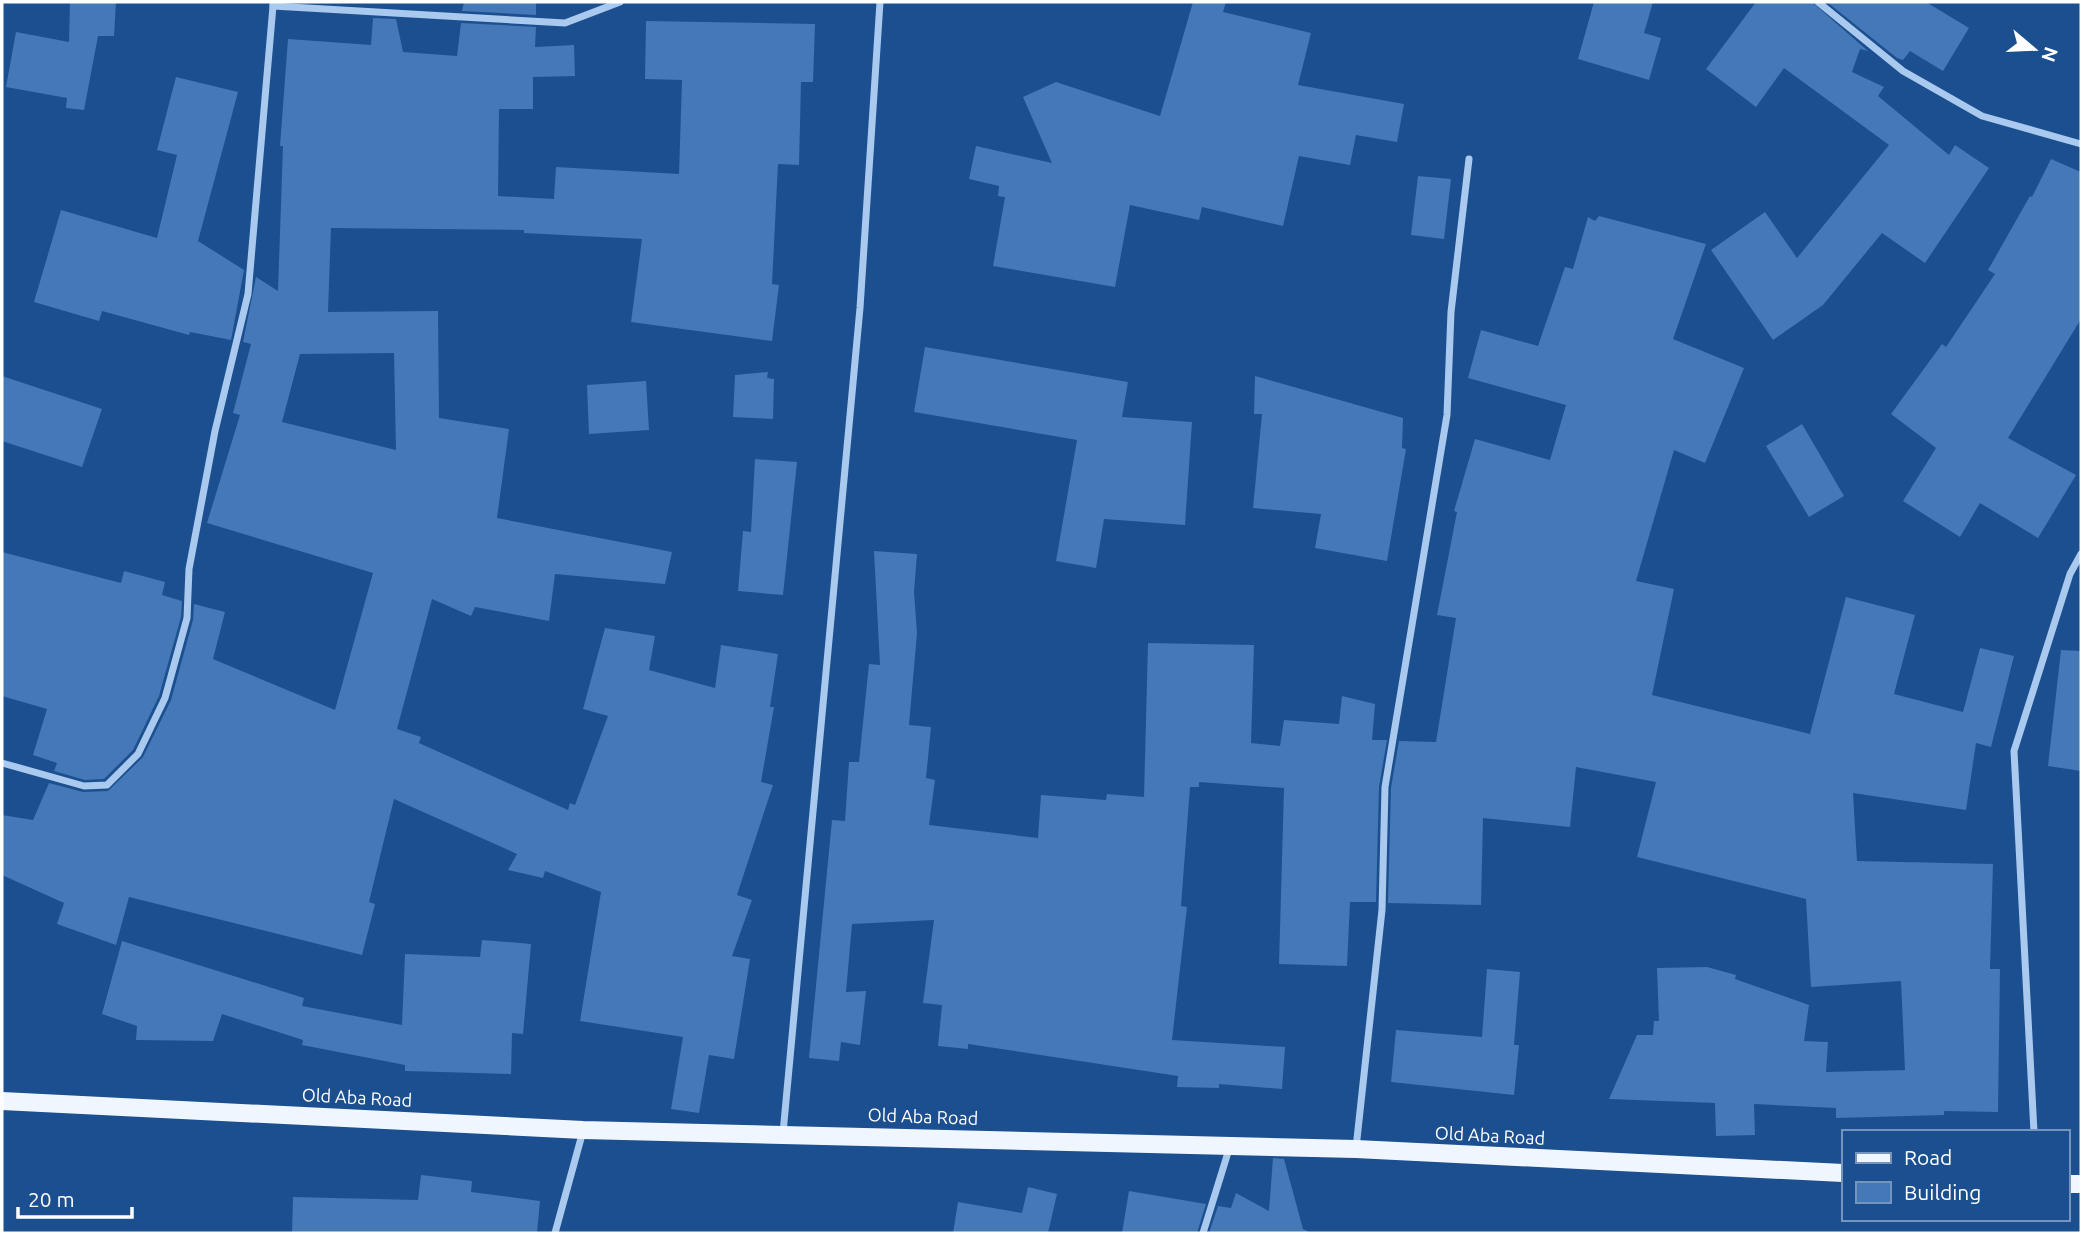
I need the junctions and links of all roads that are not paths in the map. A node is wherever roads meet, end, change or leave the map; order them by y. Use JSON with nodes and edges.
{"nodes":[{"id":1,"x":620,"y":2,"type":"edge"},
{"id":2,"x":880,"y":2,"type":"edge"},
{"id":3,"x":1818,"y":2,"type":"edge"},
{"id":4,"x":273,"y":4,"type":"edge"},
{"id":5,"x":2081,"y":144,"type":"edge"},
{"id":6,"x":1469,"y":159,"type":"dead end"},
{"id":7,"x":2081,"y":554,"type":"edge"},
{"id":8,"x":2,"y":763,"type":"edge"},
{"id":9,"x":2,"y":1101,"type":"edge"},
{"id":10,"x":583,"y":1130,"type":"junction"},
{"id":11,"x":2034,"y":1130,"type":"edge"},
{"id":12,"x":783,"y":1133,"type":"junction"},
{"id":13,"x":1230,"y":1146,"type":"junction"},
{"id":14,"x":1356,"y":1149,"type":"junction"},
{"id":15,"x":1842,"y":1173,"type":"edge"},
{"id":16,"x":555,"y":1233,"type":"edge"},
{"id":17,"x":1203,"y":1233,"type":"edge"}],
"edges":[{"from":1,"to":4,"type":"street"},
{"from":2,"to":12,"type":"street"},
{"from":3,"to":5,"type":"street"},
{"from":4,"to":8,"type":"street"},
{"from":6,"to":14,"type":"street"},
{"from":7,"to":11,"type":"street"},
{"from":9,"to":10,"type":"main road","name":"Old Aba Road"},
{"from":10,"to":12,"type":"main road","name":"Old Aba Road"},
{"from":10,"to":16,"type":"street"},
{"from":12,"to":13,"type":"main road","name":"Old Aba Road"},
{"from":13,"to":14,"type":"main road","name":"Old Aba Road"},
{"from":13,"to":17,"type":"street"},
{"from":14,"to":15,"type":"main road","name":"Old Aba Road"}]}
